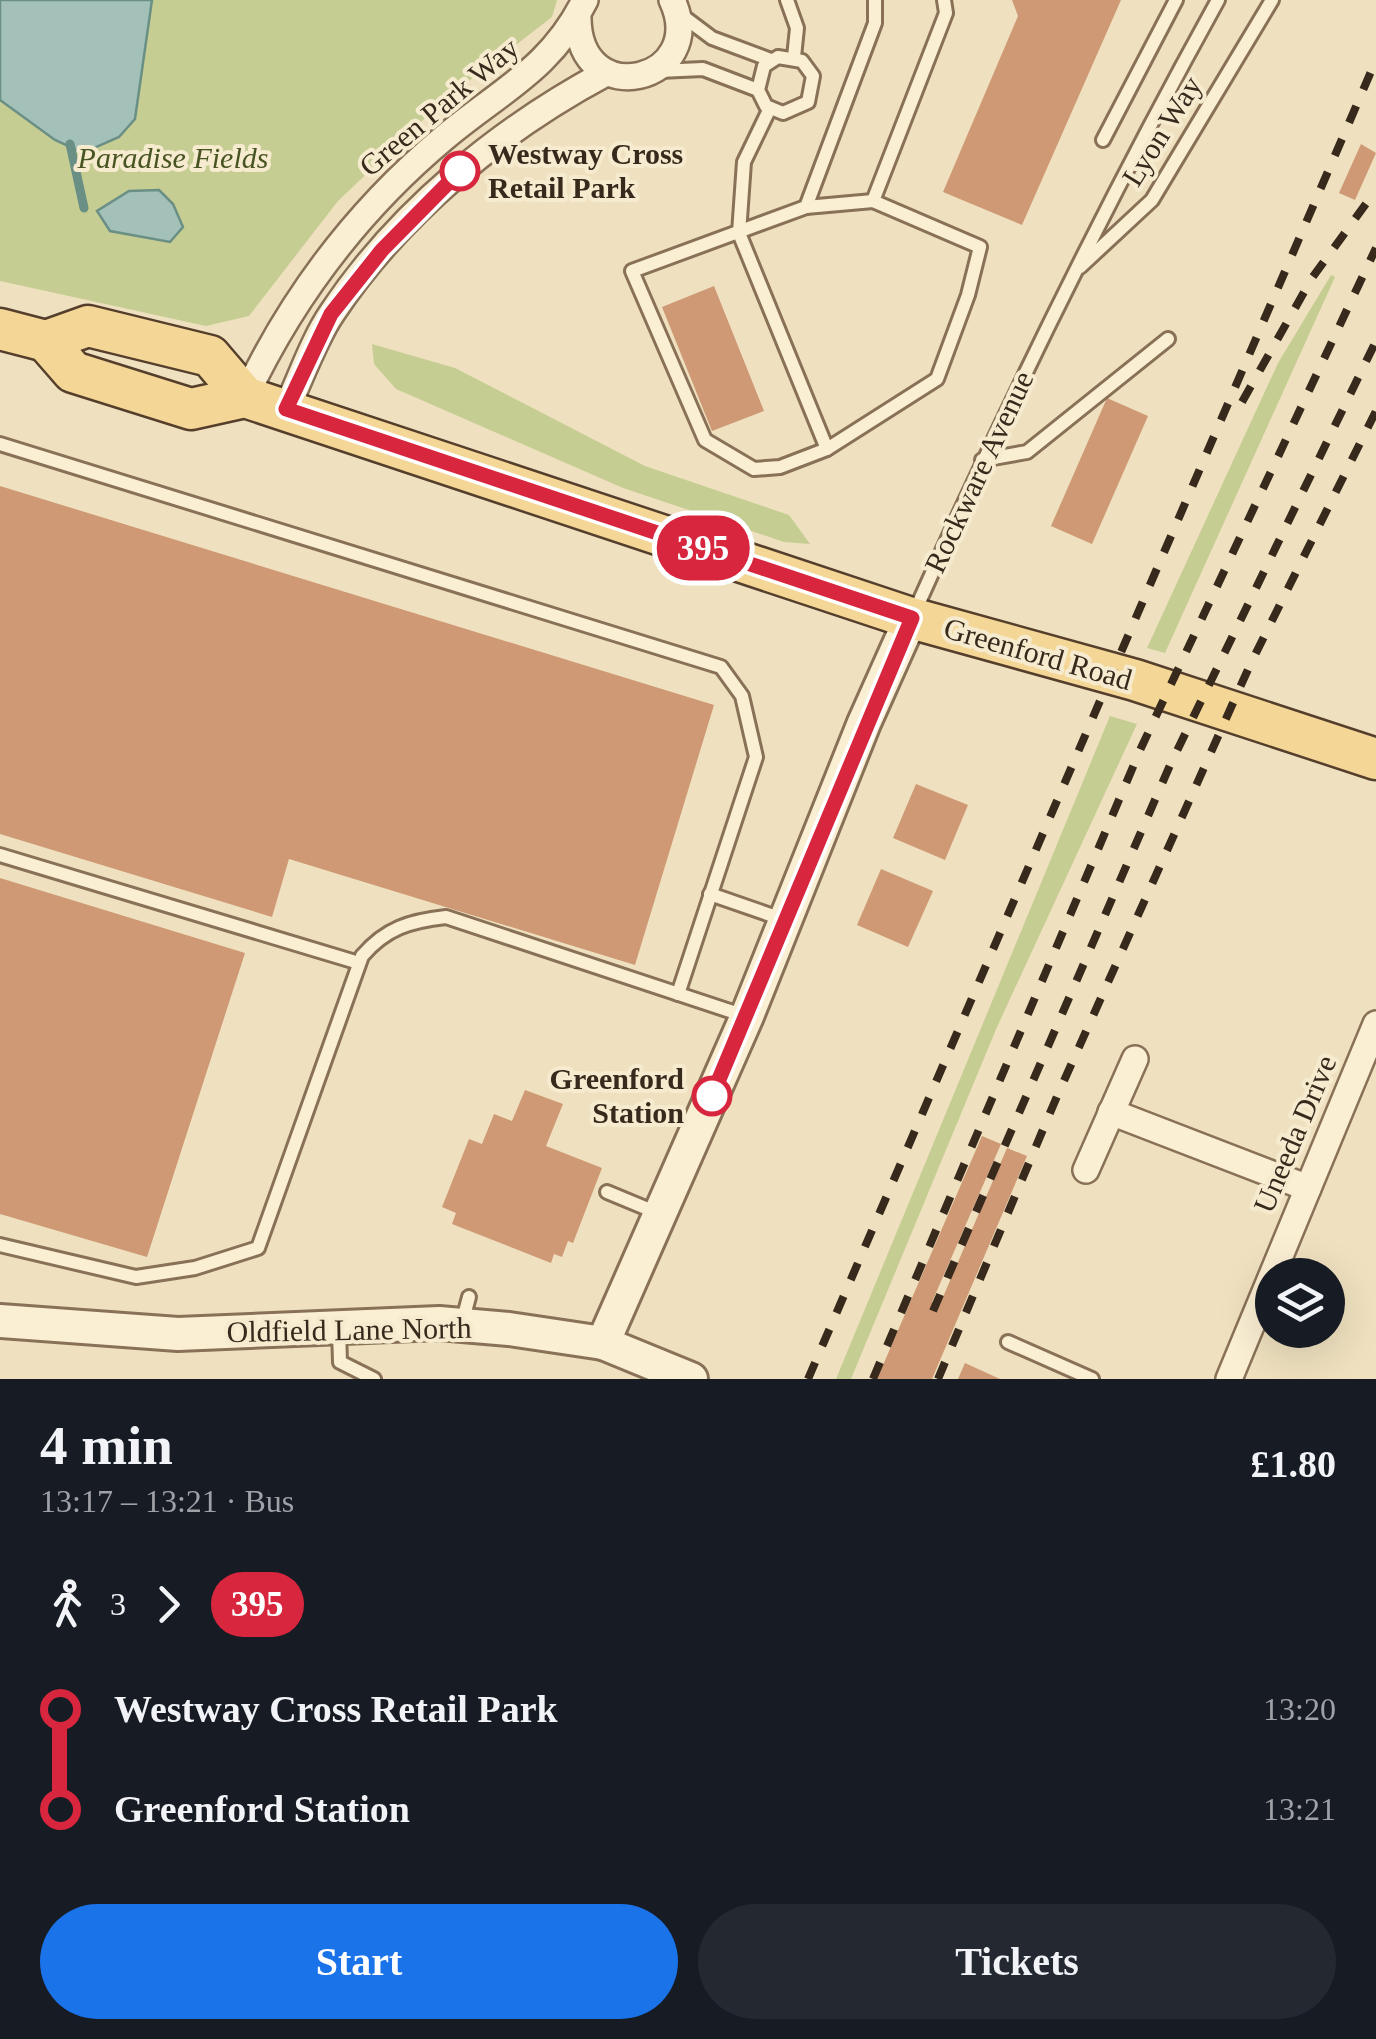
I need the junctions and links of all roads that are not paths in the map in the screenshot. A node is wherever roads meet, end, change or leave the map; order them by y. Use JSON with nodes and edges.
{"nodes":[{"id":1,"x":787,"y":0,"type":"edge"},
{"id":2,"x":874,"y":0,"type":"edge"},
{"id":3,"x":944,"y":0,"type":"edge"},
{"id":4,"x":1176,"y":0,"type":"edge"},
{"id":5,"x":1218,"y":0,"type":"edge"},
{"id":6,"x":1272,"y":0,"type":"edge"},
{"id":7,"x":675,"y":6,"type":"edge"},
{"id":8,"x":582,"y":9,"type":"edge"},
{"id":9,"x":794,"y":57,"type":"junction"},
{"id":10,"x":771,"y":60,"type":"junction"},
{"id":11,"x":652,"y":71,"type":"junction"},
{"id":12,"x":606,"y":72,"type":"junction"},
{"id":13,"x":758,"y":90,"type":"junction"},
{"id":14,"x":770,"y":108,"type":"junction"},
{"id":15,"x":1102,"y":140,"type":"dead end"},
{"id":16,"x":872,"y":201,"type":"junction"},
{"id":17,"x":806,"y":206,"type":"junction"},
{"id":18,"x":739,"y":233,"type":"junction"},
{"id":19,"x":1075,"y":272,"type":"junction"},
{"id":20,"x":0,"y":329,"type":"edge"},
{"id":21,"x":1168,"y":339,"type":"dead end"},
{"id":22,"x":46,"y":342,"type":"junction"},
{"id":23,"x":245,"y":397,"type":"junction"},
{"id":24,"x":286,"y":409,"type":"junction"},
{"id":25,"x":0,"y":444,"type":"edge"},
{"id":26,"x":827,"y":449,"type":"junction"},
{"id":27,"x":982,"y":460,"type":"junction"},
{"id":28,"x":912,"y":618,"type":"junction"},
{"id":29,"x":1376,"y":759,"type":"edge"},
{"id":30,"x":0,"y":855,"type":"edge"},
{"id":31,"x":710,"y":894,"type":"junction"},
{"id":32,"x":787,"y":920,"type":"junction"},
{"id":33,"x":360,"y":963,"type":"junction"},
{"id":34,"x":678,"y":994,"type":"junction"},
{"id":35,"x":747,"y":1016,"type":"junction"},
{"id":36,"x":1376,"y":1024,"type":"edge"},
{"id":37,"x":1134,"y":1059,"type":"dead end"},
{"id":38,"x":1111,"y":1112,"type":"junction"},
{"id":39,"x":1086,"y":1170,"type":"dead end"},
{"id":40,"x":1308,"y":1188,"type":"junction"},
{"id":41,"x":607,"y":1192,"type":"dead end"},
{"id":42,"x":660,"y":1214,"type":"junction"},
{"id":43,"x":0,"y":1244,"type":"edge"},
{"id":44,"x":0,"y":1320,"type":"edge"},
{"id":45,"x":339,"y":1327,"type":"junction"},
{"id":46,"x":1008,"y":1342,"type":"dead end"},
{"id":47,"x":603,"y":1343,"type":"junction"},
{"id":48,"x":656,"y":1373,"type":"edge"},
{"id":49,"x":374,"y":1379,"type":"edge"},
{"id":50,"x":691,"y":1379,"type":"edge"},
{"id":51,"x":1092,"y":1379,"type":"edge"},
{"id":52,"x":1229,"y":1379,"type":"edge"}],
"edges":[{"from":1,"to":9,"type":"lane"},
{"from":2,"to":17,"type":"lane"},
{"from":3,"to":16,"type":"lane"},
{"from":4,"to":15,"type":"lane"},
{"from":5,"to":19,"type":"lane","name":"Rockware Avenue"},
{"from":6,"to":19,"type":"lane","name":"Lyon Way"},
{"from":7,"to":10,"type":"lane"},
{"from":7,"to":11,"type":"street"},
{"from":8,"to":12,"type":"street","name":"Green Park Way"},
{"from":8,"to":23,"type":"street","name":"Green Park Way"},
{"from":9,"to":10,"type":"lane"},
{"from":9,"to":14,"type":"lane"},
{"from":10,"to":13,"type":"lane"},
{"from":11,"to":12,"type":"street","name":"Green Park Way"},
{"from":11,"to":13,"type":"lane"},
{"from":12,"to":24,"type":"street","name":"Green Park Way"},
{"from":13,"to":14,"type":"lane"},
{"from":14,"to":18,"type":"lane"},
{"from":16,"to":17,"type":"lane"},
{"from":16,"to":26,"type":"lane"},
{"from":17,"to":18,"type":"lane"},
{"from":18,"to":26,"type":"lane"},
{"from":18,"to":26,"type":"lane"},
{"from":19,"to":27,"type":"lane","name":"Rockware Avenue"},
{"from":20,"to":22,"type":"main road","name":"Greenford Road"},
{"from":21,"to":27,"type":"lane"},
{"from":22,"to":23,"type":"main road","name":"Greenford Road"},
{"from":22,"to":23,"type":"main road"},
{"from":23,"to":24,"type":"main road","name":"Greenford Road"},
{"from":24,"to":28,"type":"main road","name":"Greenford Road"},
{"from":25,"to":31,"type":"lane"},
{"from":27,"to":28,"type":"lane","name":"Rockware Avenue"},
{"from":28,"to":29,"type":"main road","name":"Greenford Road"},
{"from":28,"to":32,"type":"street","name":"Rockware Avenue"},
{"from":30,"to":33,"type":"lane"},
{"from":31,"to":32,"type":"lane"},
{"from":31,"to":34,"type":"lane"},
{"from":32,"to":35,"type":"street","name":"Rockware Avenue"},
{"from":33,"to":34,"type":"lane"},
{"from":33,"to":43,"type":"lane"},
{"from":34,"to":35,"type":"lane"},
{"from":35,"to":42,"type":"street","name":"Rockware Avenue"},
{"from":36,"to":40,"type":"street","name":"Uneeda Drive"},
{"from":37,"to":38,"type":"street"},
{"from":38,"to":39,"type":"street"},
{"from":38,"to":40,"type":"street"},
{"from":40,"to":52,"type":"street","name":"Uneeda Drive"},
{"from":41,"to":42,"type":"lane"},
{"from":42,"to":47,"type":"street","name":"Rockware Avenue"},
{"from":44,"to":45,"type":"street","name":"Oldfield Lane North"},
{"from":45,"to":47,"type":"street","name":"Oldfield Lane North"},
{"from":45,"to":49,"type":"lane"},
{"from":46,"to":51,"type":"lane"},
{"from":47,"to":48,"type":"street","name":"Oldfield Lane North"},
{"from":48,"to":50,"type":"street","name":"Oldfield Lane North"}]}
